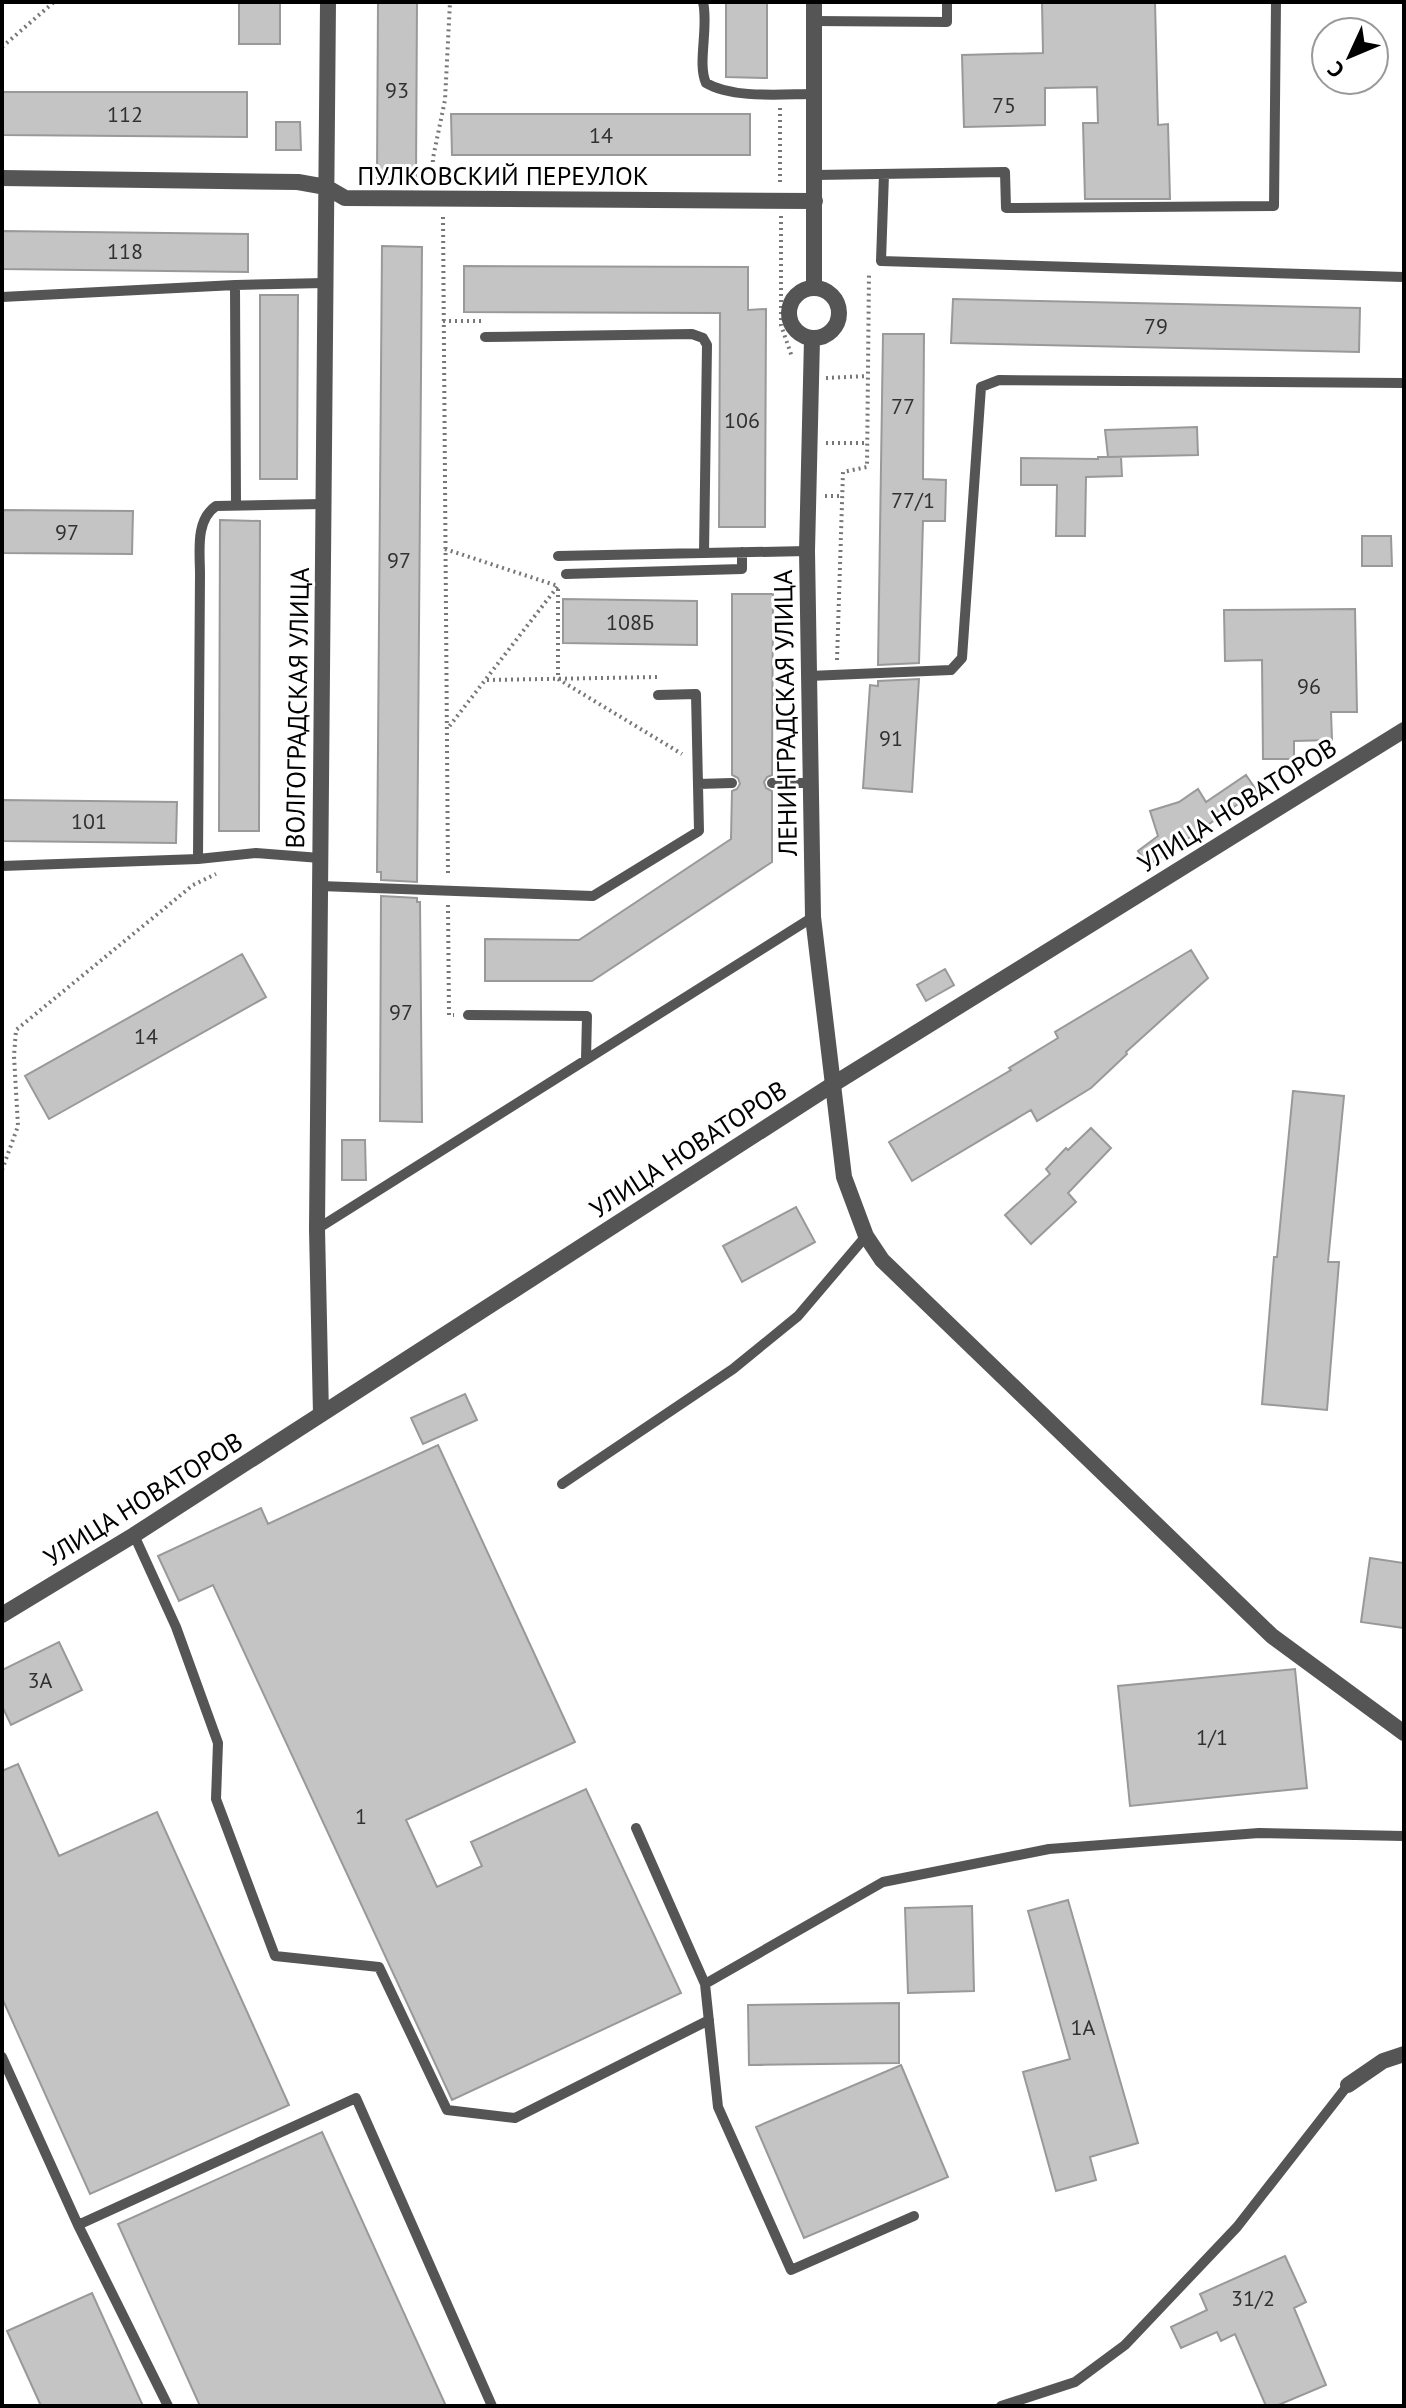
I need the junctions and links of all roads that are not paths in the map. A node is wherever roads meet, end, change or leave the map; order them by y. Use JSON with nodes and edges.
{"nodes":[{"id":1,"x":328,"y":2,"type":"edge"},
{"id":2,"x":703,"y":2,"type":"edge"},
{"id":3,"x":814,"y":2,"type":"edge"},
{"id":4,"x":947,"y":2,"type":"edge"},
{"id":5,"x":1276,"y":2,"type":"edge"},
{"id":6,"x":814,"y":21,"type":"junction"},
{"id":7,"x":814,"y":94,"type":"junction"},
{"id":8,"x":884,"y":174,"type":"junction"},
{"id":9,"x":815,"y":175,"type":"junction"},
{"id":10,"x":2,"y":178,"type":"edge"},
{"id":11,"x":326,"y":187,"type":"junction"},
{"id":12,"x":815,"y":201,"type":"junction"},
{"id":13,"x":1404,"y":277,"type":"edge"},
{"id":14,"x":325,"y":283,"type":"junction"},
{"id":15,"x":235,"y":285,"type":"junction"},
{"id":16,"x":814,"y":288,"type":"junction"},
{"id":17,"x":2,"y":297,"type":"edge"},
{"id":18,"x":485,"y":337,"type":"road end"},
{"id":19,"x":812,"y":339,"type":"junction"},
{"id":20,"x":1404,"y":383,"type":"edge"},
{"id":21,"x":323,"y":504,"type":"junction"},
{"id":22,"x":236,"y":505,"type":"junction"},
{"id":23,"x":807,"y":551,"type":"junction"},
{"id":24,"x":742,"y":552,"type":"junction"},
{"id":25,"x":704,"y":553,"type":"junction"},
{"id":26,"x":558,"y":556,"type":"dead end"},
{"id":27,"x":566,"y":574,"type":"dead end"},
{"id":28,"x":809,"y":676,"type":"junction"},
{"id":29,"x":658,"y":695,"type":"road end"},
{"id":30,"x":1404,"y":730,"type":"edge"},
{"id":31,"x":732,"y":783,"type":"dead end"},
{"id":32,"x":772,"y":783,"type":"dead end"},
{"id":33,"x":810,"y":783,"type":"junction"},
{"id":34,"x":698,"y":784,"type":"junction"},
{"id":35,"x":320,"y":858,"type":"junction"},
{"id":36,"x":198,"y":859,"type":"junction"},
{"id":37,"x":2,"y":866,"type":"edge"},
{"id":38,"x":320,"y":886,"type":"junction"},
{"id":39,"x":813,"y":917,"type":"junction"},
{"id":40,"x":468,"y":1015,"type":"road end"},
{"id":41,"x":586,"y":1059,"type":"junction"},
{"id":42,"x":832,"y":1085,"type":"junction"},
{"id":43,"x":317,"y":1229,"type":"junction"},
{"id":44,"x":866,"y":1236,"type":"junction"},
{"id":45,"x":321,"y":1414,"type":"junction"},
{"id":46,"x":562,"y":1484,"type":"dead end"},
{"id":47,"x":134,"y":1535,"type":"junction"},
{"id":48,"x":2,"y":1615,"type":"edge"},
{"id":49,"x":1404,"y":1733,"type":"edge"},
{"id":50,"x":636,"y":1828,"type":"dead end"},
{"id":51,"x":1404,"y":1836,"type":"edge"},
{"id":52,"x":705,"y":1984,"type":"junction"},
{"id":53,"x":709,"y":2020,"type":"junction"},
{"id":54,"x":1404,"y":2054,"type":"edge"},
{"id":55,"x":2,"y":2057,"type":"edge"},
{"id":56,"x":1348,"y":2085,"type":"joint"},
{"id":57,"x":914,"y":2216,"type":"dead end"},
{"id":58,"x":78,"y":2225,"type":"junction"},
{"id":59,"x":168,"y":2406,"type":"edge"},
{"id":60,"x":492,"y":2406,"type":"edge"},
{"id":61,"x":1001,"y":2406,"type":"edge"}],
"edges":[{"from":1,"to":11,"type":"street","name":"ВОЛГОГРАДСКАЯ УЛИЦА"},
{"from":2,"to":7,"type":"lane"},
{"from":3,"to":6,"type":"street"},
{"from":4,"to":6,"type":"lane"},
{"from":5,"to":8,"type":"lane"},
{"from":6,"to":7,"type":"street"},
{"from":7,"to":9,"type":"street"},
{"from":8,"to":9,"type":"lane"},
{"from":8,"to":13,"type":"lane"},
{"from":9,"to":12,"type":"street"},
{"from":10,"to":11,"type":"street","name":"ПУЛКОВСКИЙ ПЕРЕУЛОК"},
{"from":11,"to":12,"type":"street","name":"ПУЛКОВСКИЙ ПЕРЕУЛОК"},
{"from":11,"to":14,"type":"street","name":"ВОЛГОГРАДСКАЯ УЛИЦА"},
{"from":12,"to":16,"type":"street"},
{"from":14,"to":15,"type":"lane"},
{"from":14,"to":21,"type":"street","name":"ВОЛГОГРАДСКАЯ УЛИЦА"},
{"from":15,"to":17,"type":"lane"},
{"from":15,"to":22,"type":"lane"},
{"from":16,"to":19,"type":"street"},
{"from":16,"to":19,"type":"street"},
{"from":18,"to":25,"type":"lane"},
{"from":19,"to":23,"type":"street","name":"ЛЕНИНГРАДСКАЯ УЛИЦА"},
{"from":20,"to":28,"type":"lane"},
{"from":21,"to":22,"type":"lane"},
{"from":21,"to":35,"type":"street","name":"ВОЛГОГРАДСКАЯ УЛИЦА"},
{"from":22,"to":36,"type":"lane"},
{"from":23,"to":24,"type":"lane"},
{"from":23,"to":28,"type":"street","name":"ЛЕНИНГРАДСКАЯ УЛИЦА"},
{"from":24,"to":25,"type":"lane"},
{"from":24,"to":27,"type":"lane"},
{"from":25,"to":26,"type":"lane"},
{"from":28,"to":33,"type":"street","name":"ЛЕНИНГРАДСКАЯ УЛИЦА"},
{"from":29,"to":34,"type":"lane"},
{"from":30,"to":42,"type":"street","name":"УЛИЦА НОВАТОРОВ"},
{"from":31,"to":34,"type":"lane"},
{"from":32,"to":33,"type":"lane"},
{"from":33,"to":39,"type":"street","name":"ЛЕНИНГРАДСКАЯ УЛИЦА"},
{"from":34,"to":38,"type":"lane"},
{"from":35,"to":36,"type":"lane"},
{"from":35,"to":38,"type":"street","name":"ВОЛГОГРАДСКАЯ УЛИЦА"},
{"from":36,"to":37,"type":"lane"},
{"from":38,"to":43,"type":"street","name":"ВОЛГОГРАДСКАЯ УЛИЦА"},
{"from":39,"to":41,"type":"lane"},
{"from":39,"to":42,"type":"street","name":"ЛЕНИНГРАДСКАЯ УЛИЦА"},
{"from":40,"to":41,"type":"lane"},
{"from":41,"to":43,"type":"lane"},
{"from":42,"to":44,"type":"street","name":"ЛЕНИНГРАДСКАЯ УЛИЦА"},
{"from":42,"to":45,"type":"street","name":"УЛИЦА НОВАТОРОВ"},
{"from":43,"to":45,"type":"street","name":"ВОЛГОГРАДСКАЯ УЛИЦА"},
{"from":44,"to":46,"type":"lane"},
{"from":44,"to":49,"type":"street","name":"ЛЕНИНГРАДСКАЯ УЛИЦА"},
{"from":45,"to":47,"type":"street","name":"УЛИЦА НОВАТОРОВ"},
{"from":47,"to":48,"type":"street","name":"УЛИЦА НОВАТОРОВ"},
{"from":47,"to":53,"type":"lane"},
{"from":50,"to":52,"type":"lane"},
{"from":51,"to":52,"type":"lane"},
{"from":52,"to":53,"type":"lane"},
{"from":53,"to":57,"type":"lane"},
{"from":54,"to":56,"type":"street"},
{"from":55,"to":58,"type":"lane"},
{"from":56,"to":61,"type":"lane"},
{"from":58,"to":59,"type":"lane"},
{"from":58,"to":60,"type":"lane"}]}
